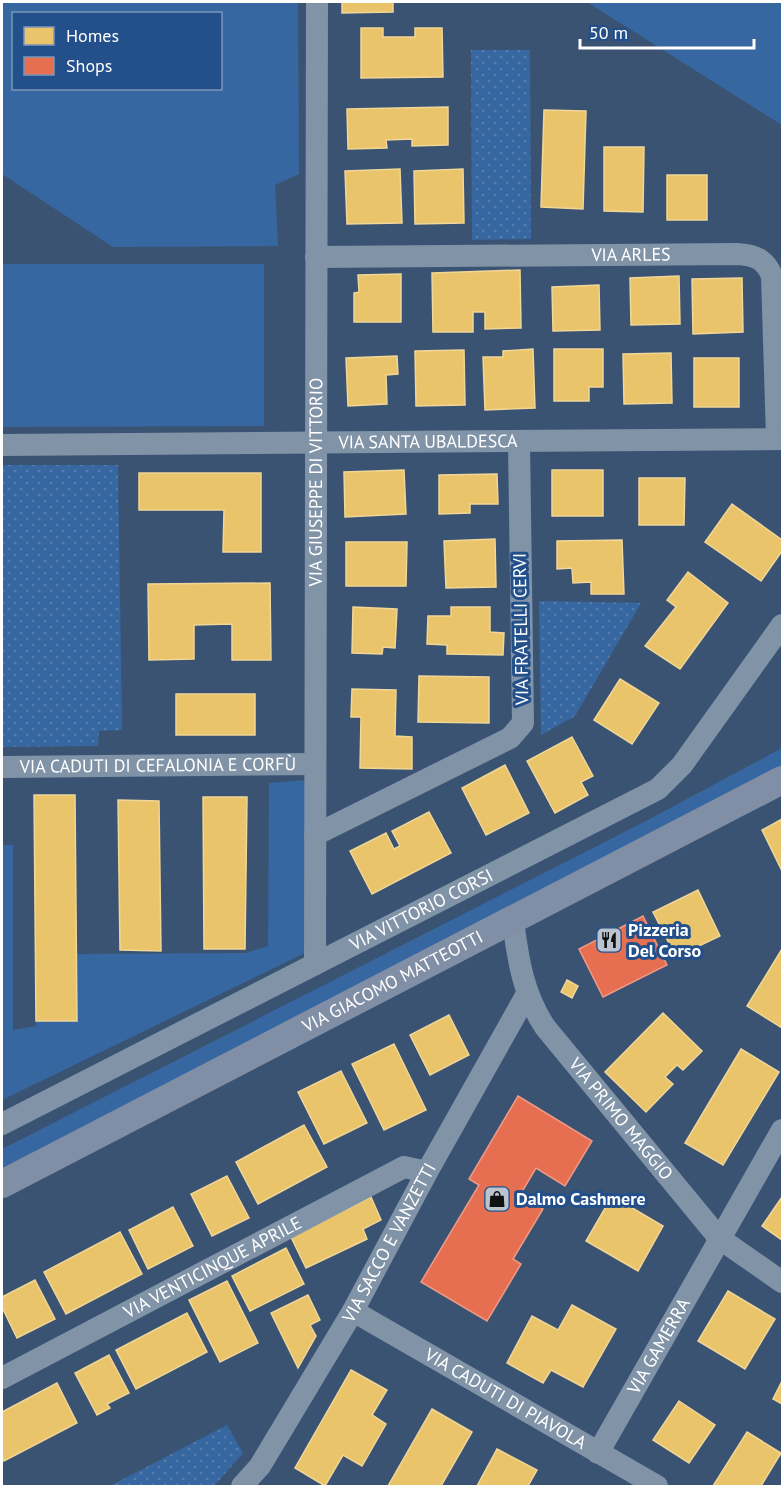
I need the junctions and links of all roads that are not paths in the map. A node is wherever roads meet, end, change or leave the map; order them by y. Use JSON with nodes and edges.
{"nodes":[{"id":1,"x":317,"y":2,"type":"edge"},
{"id":2,"x":316,"y":257,"type":"junction"},
{"id":3,"x":780,"y":439,"type":"edge"},
{"id":4,"x":519,"y":442,"type":"junction"},
{"id":5,"x":315,"y":443,"type":"junction"},
{"id":6,"x":2,"y":445,"type":"edge"},
{"id":7,"x":783,"y":625,"type":"edge"},
{"id":8,"x":315,"y":764,"type":"junction"},
{"id":9,"x":2,"y":767,"type":"edge"},
{"id":10,"x":783,"y":780,"type":"edge"},
{"id":11,"x":315,"y":835,"type":"junction"},
{"id":12,"x":513,"y":921,"type":"junction"},
{"id":13,"x":315,"y":964,"type":"junction"},
{"id":14,"x":527,"y":994,"type":"junction"},
{"id":15,"x":2,"y":1124,"type":"edge"},
{"id":16,"x":783,"y":1130,"type":"edge"},
{"id":17,"x":427,"y":1172,"type":"junction"},
{"id":18,"x":2,"y":1184,"type":"edge"},
{"id":19,"x":719,"y":1238,"type":"junction"},
{"id":20,"x":783,"y":1282,"type":"edge"},
{"id":21,"x":353,"y":1311,"type":"junction"},
{"id":22,"x":2,"y":1378,"type":"edge"},
{"id":23,"x":598,"y":1453,"type":"junction"},
{"id":24,"x":242,"y":1486,"type":"edge"},
{"id":25,"x":657,"y":1486,"type":"edge"}],
"edges":[{"from":1,"to":2,"type":"street","name":"VIA GIUSEPPE DI VITTORIO"},
{"from":2,"to":3,"type":"street","name":"VIA ARLES"},
{"from":2,"to":5,"type":"street","name":"VIA GIUSEPPE DI VITTORIO"},
{"from":3,"to":4,"type":"street","name":"VIA SANTA UBALDESCA"},
{"from":4,"to":5,"type":"street","name":"VIA SANTA UBALDESCA"},
{"from":4,"to":11,"type":"street","name":"VIA FRATELLI CERVI"},
{"from":5,"to":6,"type":"street","name":"VIA SANTA UBALDESCA"},
{"from":5,"to":8,"type":"street","name":"VIA GIUSEPPE DI VITTORIO"},
{"from":7,"to":13,"type":"street","name":"VIA VITTORIO CORSI"},
{"from":8,"to":9,"type":"street","name":"VIA CADUTI DI CEFALONIA E CORFÙ"},
{"from":8,"to":11,"type":"street","name":"VIA GIUSEPPE DI VITTORIO"},
{"from":10,"to":12,"type":"main road","name":"VIA GIACOMO MATTEOTTI"},
{"from":11,"to":13,"type":"street","name":"VIA GIUSEPPE DI VITTORIO"},
{"from":12,"to":14,"type":"street","name":"VIA PRIMO MAGGIO"},
{"from":12,"to":18,"type":"main road","name":"VIA GIACOMO MATTEOTTI"},
{"from":13,"to":15,"type":"street","name":"VIA VITTORIO CORSI"},
{"from":14,"to":17,"type":"street","name":"VIA SACCO E VANZETTI"},
{"from":14,"to":19,"type":"street","name":"VIA PRIMO MAGGIO"},
{"from":16,"to":19,"type":"street","name":"VIA GAMERRA"},
{"from":17,"to":21,"type":"street","name":"VIA SACCO E VANZETTI"},
{"from":17,"to":22,"type":"street","name":"VIA VENTICINQUE APRILE"},
{"from":19,"to":20,"type":"street","name":"VIA PRIMO MAGGIO"},
{"from":19,"to":23,"type":"street","name":"VIA GAMERRA"},
{"from":21,"to":23,"type":"street","name":"VIA CADUTI DI PIAVOLA"},
{"from":21,"to":24,"type":"street","name":"VIA SACCO E VANZETTI"},
{"from":23,"to":25,"type":"street","name":"VIA CADUTI DI PIAVOLA"}]}
